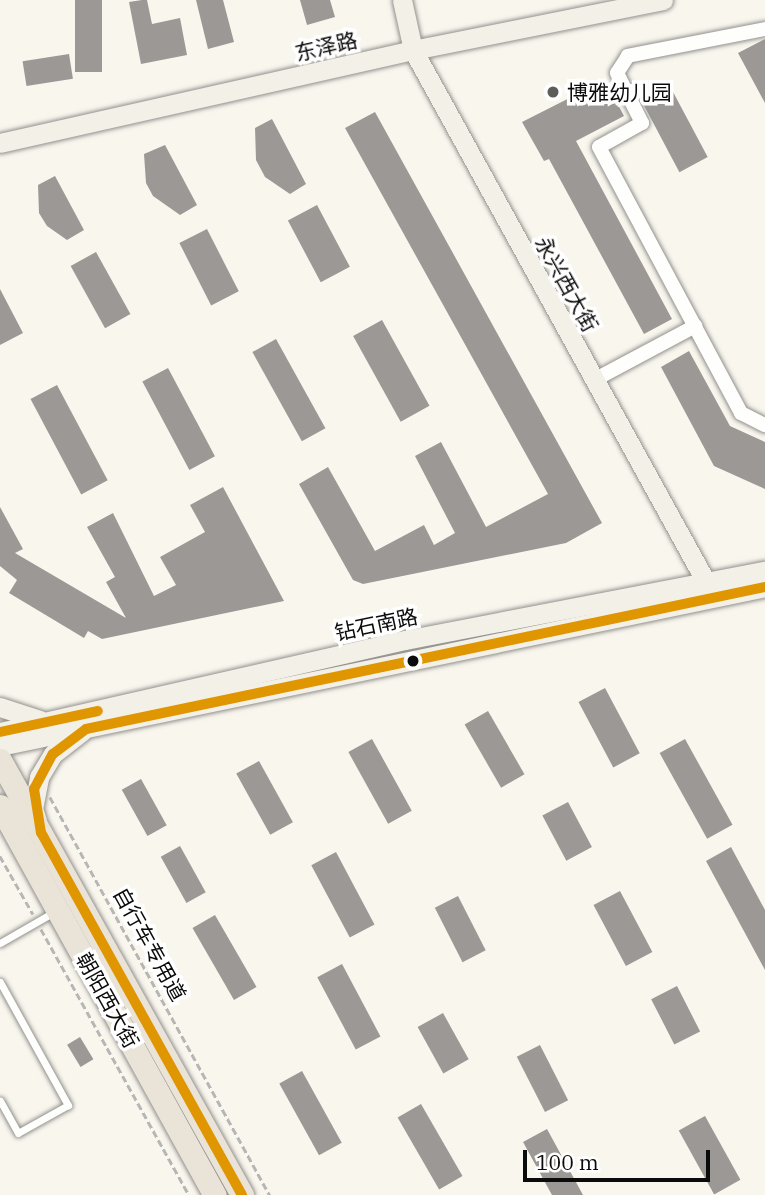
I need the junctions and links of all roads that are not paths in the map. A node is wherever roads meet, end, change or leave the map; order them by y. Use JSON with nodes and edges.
{"nodes":[{"id":1,"x":402,"y":0,"type":"edge"},
{"id":2,"x":661,"y":0,"type":"edge"},
{"id":3,"x":765,"y":29,"type":"edge"},
{"id":4,"x":413,"y":50,"type":"junction"},
{"id":5,"x":0,"y":143,"type":"edge"},
{"id":6,"x":695,"y":326,"type":"junction"},
{"id":7,"x":594,"y":380,"type":"junction"},
{"id":8,"x":765,"y":425,"type":"edge"},
{"id":9,"x":765,"y":571,"type":"edge"},
{"id":10,"x":707,"y":584,"type":"junction"},
{"id":11,"x":765,"y":587,"type":"edge"},
{"id":12,"x":0,"y":707,"type":"edge"},
{"id":13,"x":51,"y":721,"type":"junction"},
{"id":14,"x":86,"y":729,"type":"junction"},
{"id":15,"x":0,"y":732,"type":"edge"},
{"id":16,"x":0,"y":746,"type":"edge"},
{"id":17,"x":0,"y":760,"type":"edge"},
{"id":18,"x":0,"y":806,"type":"edge"},
{"id":19,"x":0,"y":821,"type":"edge"},
{"id":20,"x":31,"y":840,"type":"junction"},
{"id":21,"x":58,"y":910,"type":"junction"},
{"id":22,"x":0,"y":943,"type":"edge"},
{"id":23,"x":0,"y":982,"type":"edge"},
{"id":24,"x":0,"y":1101,"type":"edge"},
{"id":25,"x":215,"y":1195,"type":"edge"},
{"id":26,"x":242,"y":1195,"type":"edge"}],
"edges":[{"from":1,"to":4,"type":"main road","name":"永兴西大街"},
{"from":2,"to":4,"type":"main road","name":"东泽路"},
{"from":3,"to":6,"type":"street"},
{"from":4,"to":5,"type":"main road","name":"东泽路"},
{"from":4,"to":7,"type":"main road","name":"永兴西大街"},
{"from":6,"to":7,"type":"street"},
{"from":6,"to":8,"type":"street"},
{"from":7,"to":10,"type":"main road","name":"永兴西大街"},
{"from":9,"to":10,"type":"main road","name":"钻石南路"},
{"from":10,"to":13,"type":"main road","name":"钻石南路"},
{"from":11,"to":14,"type":"main road"},
{"from":12,"to":13,"type":"main road"},
{"from":13,"to":15,"type":"main road","name":"钻石南路"},
{"from":14,"to":16,"type":"main road"},
{"from":14,"to":20,"type":"main road"},
{"from":17,"to":20,"type":"main road","name":"朝阳西大街"},
{"from":18,"to":20,"type":"main road","name":"朝阳西大街"},
{"from":19,"to":20,"type":"main road"},
{"from":20,"to":21,"type":"main road","name":"朝阳西大街"},
{"from":20,"to":26,"type":"main road","name":"朝阳西大街"},
{"from":21,"to":22,"type":"lane"},
{"from":21,"to":25,"type":"main road","name":"朝阳西大街"},
{"from":23,"to":24,"type":"lane"}]}
